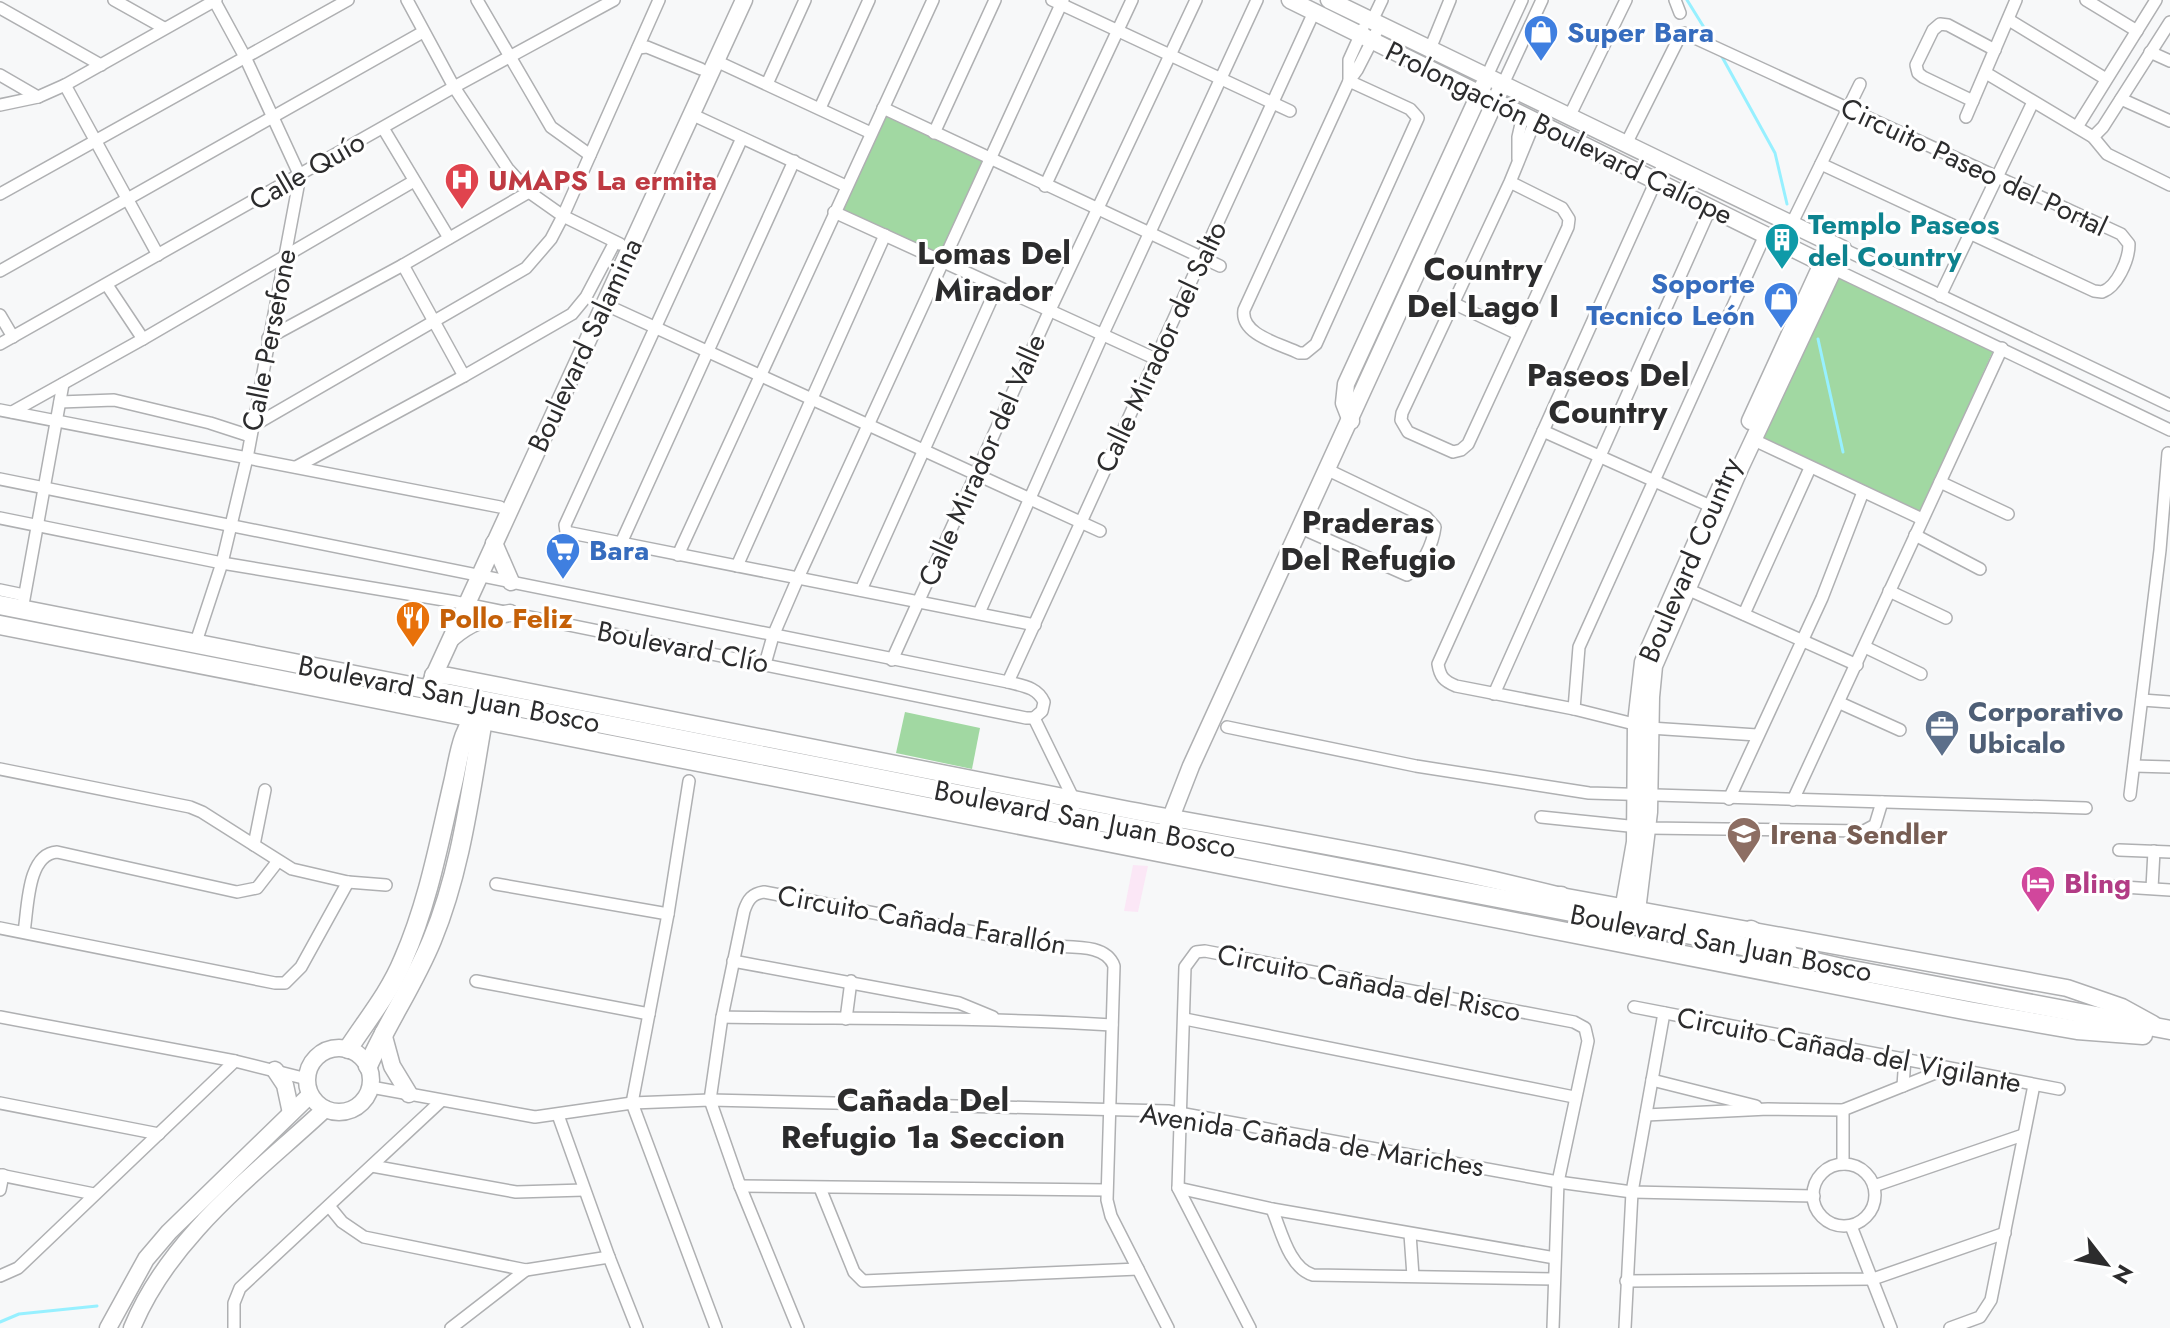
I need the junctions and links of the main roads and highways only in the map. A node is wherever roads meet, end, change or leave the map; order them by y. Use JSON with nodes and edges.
{"nodes":[{"id":1,"x":0,"y":605,"type":"edge"},
{"id":2,"x":0,"y":625,"type":"edge"},
{"id":3,"x":422,"y":696,"type":"junction"},
{"id":4,"x":528,"y":709,"type":"junction"},
{"id":5,"x":484,"y":713,"type":"junction"},
{"id":6,"x":514,"y":726,"type":"junction"},
{"id":7,"x":460,"y":752,"type":"junction"},
{"id":8,"x":1044,"y":811,"type":"junction"},
{"id":9,"x":1040,"y":830,"type":"junction"},
{"id":10,"x":1561,"y":896,"type":"road end"},
{"id":11,"x":1508,"y":902,"type":"junction"},
{"id":12,"x":1708,"y":930,"type":"junction"},
{"id":13,"x":1751,"y":930,"type":"road end"},
{"id":14,"x":1797,"y":958,"type":"junction"},
{"id":15,"x":1702,"y":959,"type":"junction"},
{"id":16,"x":2166,"y":1031,"type":"edge"},
{"id":17,"x":348,"y":1049,"type":"road end"},
{"id":18,"x":368,"y":1066,"type":"road end"}],
"edges":[{"from":1,"to":3,"type":"main road","name":"Boulevard San Juan Bosco"},
{"from":2,"to":3,"type":"main road","name":"Boulevard San Juan Bosco"},
{"from":3,"to":5,"type":"main road","name":"Boulevard San Juan Bosco"},
{"from":3,"to":5,"type":"main road","name":"Boulevard San Juan Bosco"},
{"from":3,"to":7,"type":"main road"},
{"from":4,"to":5,"type":"main road","name":"Boulevard San Juan Bosco"},
{"from":4,"to":6,"type":"main road"},
{"from":4,"to":8,"type":"main road","name":"Boulevard San Juan Bosco"},
{"from":5,"to":6,"type":"main road","name":"Boulevard San Juan Bosco"},
{"from":5,"to":7,"type":"main road"},
{"from":5,"to":18,"type":"main road"},
{"from":6,"to":9,"type":"main road","name":"Boulevard San Juan Bosco"},
{"from":7,"to":17,"type":"main road"},
{"from":8,"to":9,"type":"main road"},
{"from":8,"to":11,"type":"main road","name":"Boulevard San Juan Bosco"},
{"from":9,"to":15,"type":"main road","name":"Boulevard San Juan Bosco"},
{"from":10,"to":11,"type":"main road"},
{"from":11,"to":12,"type":"main road","name":"Boulevard San Juan Bosco"},
{"from":12,"to":14,"type":"main road","name":"Boulevard San Juan Bosco"},
{"from":12,"to":15,"type":"main road"},
{"from":13,"to":14,"type":"main road"},
{"from":14,"to":16,"type":"main road","name":"Boulevard San Juan Bosco"},
{"from":15,"to":16,"type":"main road","name":"Boulevard San Juan Bosco"}]}
